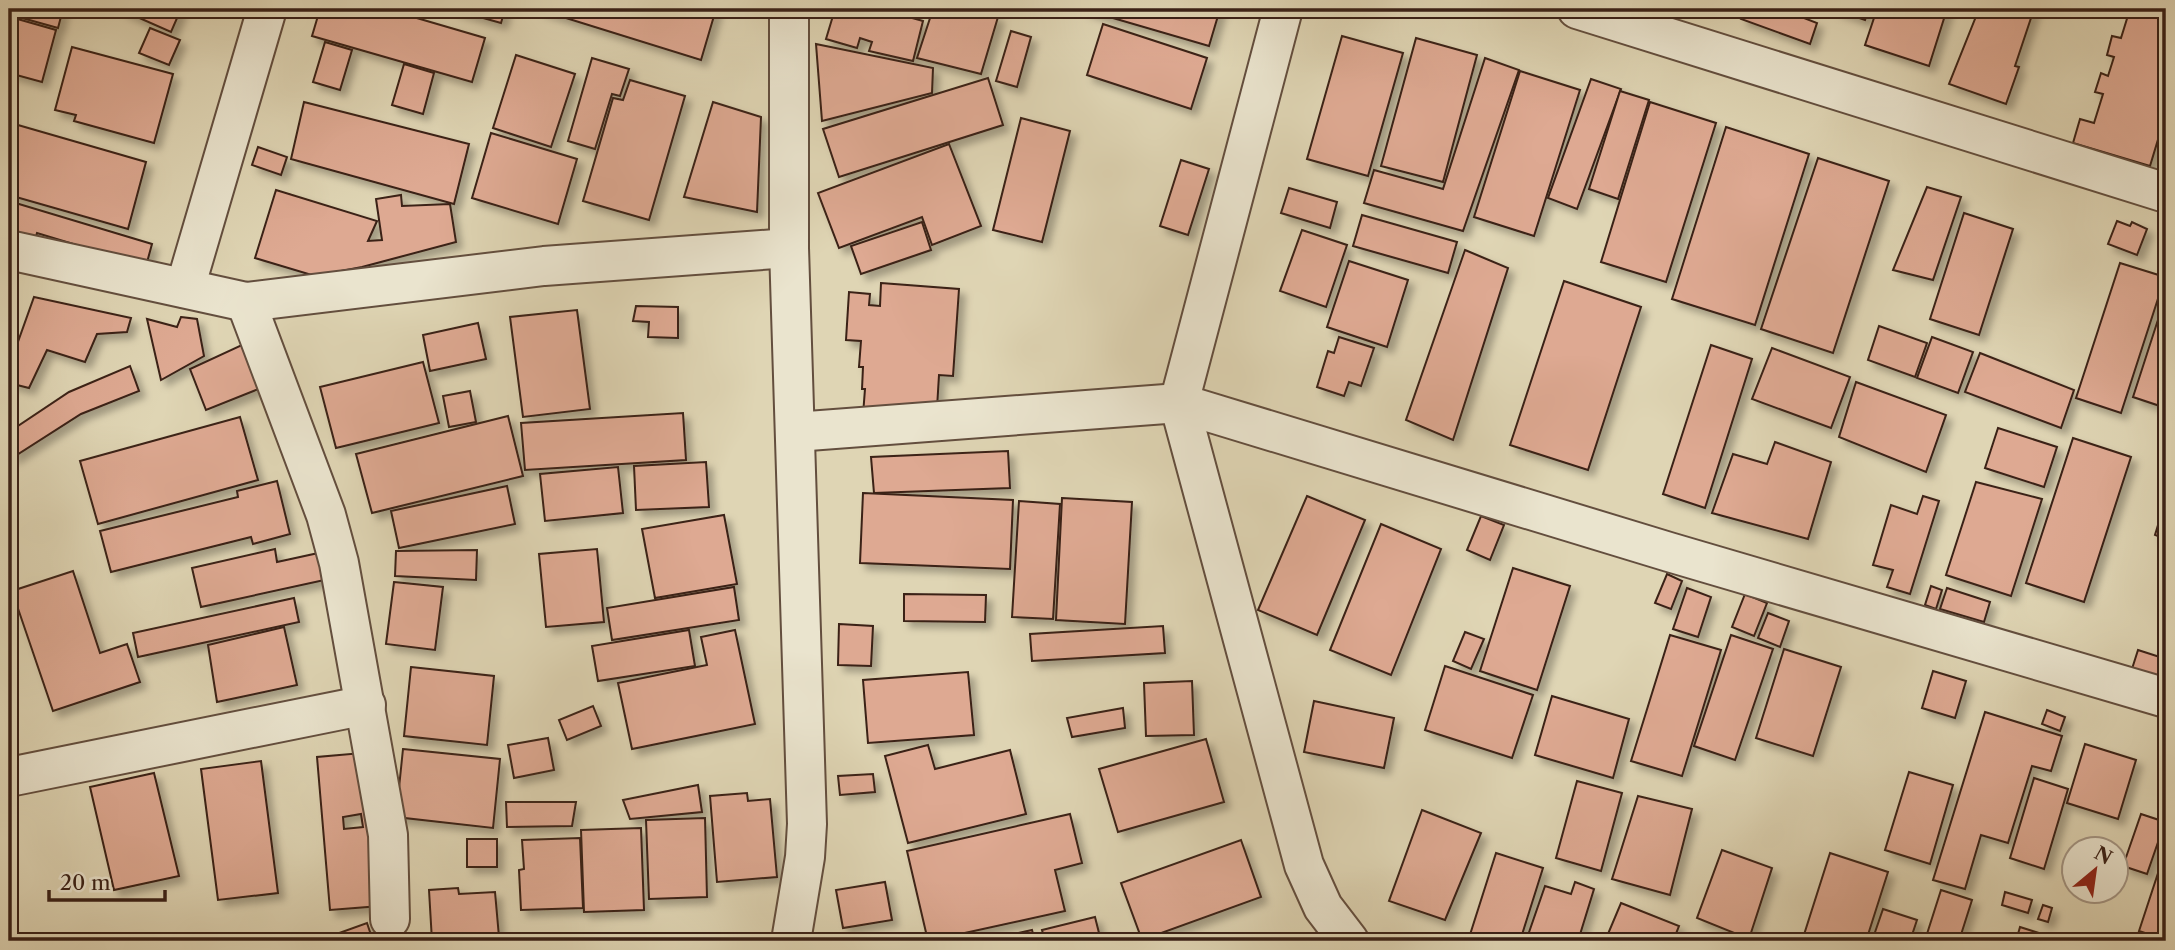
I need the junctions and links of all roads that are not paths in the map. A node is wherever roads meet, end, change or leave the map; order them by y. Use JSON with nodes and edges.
{"nodes":[{"id":1,"x":267,"y":9,"type":"edge"},
{"id":2,"x":789,"y":9,"type":"edge"},
{"id":3,"x":1283,"y":9,"type":"edge"},
{"id":4,"x":1577,"y":9,"type":"edge"},
{"id":5,"x":2166,"y":193,"type":"edge"},
{"id":6,"x":789,"y":248,"type":"junction"},
{"id":7,"x":9,"y":250,"type":"edge"},
{"id":8,"x":185,"y":288,"type":"junction"},
{"id":9,"x":246,"y":302,"type":"junction"},
{"id":10,"x":1179,"y":403,"type":"junction"},
{"id":11,"x":796,"y":432,"type":"junction"},
{"id":12,"x":2166,"y":698,"type":"edge"},
{"id":13,"x":366,"y":705,"type":"junction"},
{"id":14,"x":9,"y":777,"type":"edge"},
{"id":15,"x":390,"y":919,"type":"dead end"},
{"id":16,"x":791,"y":941,"type":"edge"},
{"id":17,"x":1349,"y":941,"type":"edge"}],
"edges":[{"from":1,"to":8,"type":"street"},
{"from":2,"to":6,"type":"street"},
{"from":3,"to":10,"type":"street"},
{"from":4,"to":5,"type":"street"},
{"from":6,"to":9,"type":"street"},
{"from":6,"to":11,"type":"street"},
{"from":7,"to":8,"type":"street"},
{"from":8,"to":9,"type":"street"},
{"from":9,"to":13,"type":"street"},
{"from":10,"to":11,"type":"street"},
{"from":10,"to":12,"type":"street"},
{"from":10,"to":17,"type":"street"},
{"from":11,"to":16,"type":"street"},
{"from":13,"to":14,"type":"street"},
{"from":13,"to":15,"type":"street"}]}
